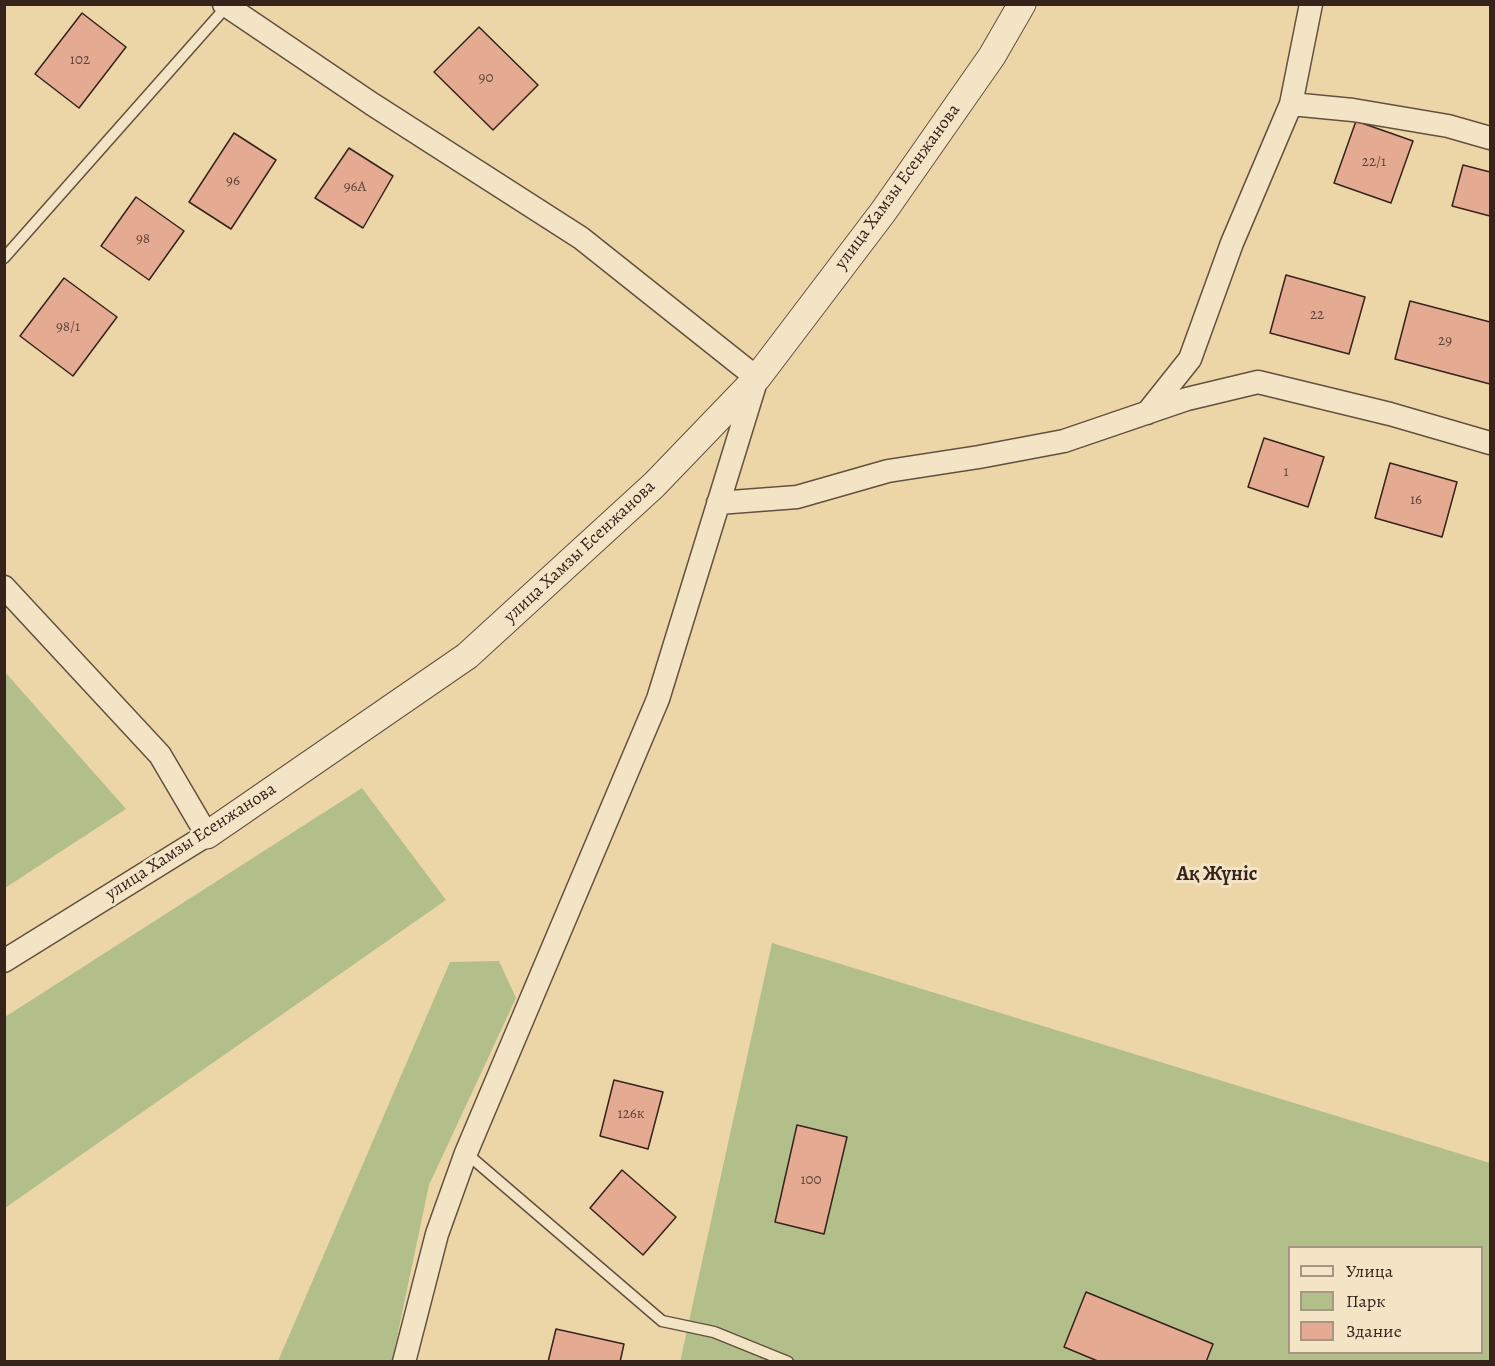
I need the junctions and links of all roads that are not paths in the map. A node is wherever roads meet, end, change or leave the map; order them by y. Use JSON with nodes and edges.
{"nodes":[{"id":1,"x":1022,"y":4,"type":"edge"},
{"id":2,"x":1311,"y":4,"type":"edge"},
{"id":3,"x":226,"y":5,"type":"edge"},
{"id":4,"x":1290,"y":104,"type":"junction"},
{"id":5,"x":1491,"y":138,"type":"edge"},
{"id":6,"x":4,"y":258,"type":"edge"},
{"id":7,"x":757,"y":378,"type":"junction"},
{"id":8,"x":1147,"y":413,"type":"junction"},
{"id":9,"x":1491,"y":443,"type":"edge"},
{"id":10,"x":718,"y":503,"type":"junction"},
{"id":11,"x":4,"y":587,"type":"edge"},
{"id":12,"x":207,"y":836,"type":"junction"},
{"id":13,"x":4,"y":961,"type":"edge"},
{"id":14,"x":466,"y":1153,"type":"junction"},
{"id":15,"x":404,"y":1362,"type":"edge"},
{"id":16,"x":788,"y":1362,"type":"edge"}],
"edges":[{"from":1,"to":7,"type":"street","name":"улица Хамзы Есенжанова"},
{"from":2,"to":4,"type":"street"},
{"from":3,"to":6,"type":"lane"},
{"from":3,"to":7,"type":"street"},
{"from":4,"to":5,"type":"street"},
{"from":4,"to":8,"type":"street"},
{"from":7,"to":10,"type":"street"},
{"from":7,"to":12,"type":"street","name":"улица Хамзы Есенжанова"},
{"from":8,"to":9,"type":"street"},
{"from":8,"to":10,"type":"street"},
{"from":10,"to":14,"type":"street"},
{"from":11,"to":12,"type":"street"},
{"from":12,"to":13,"type":"street","name":"улица Хамзы Есенжанова"},
{"from":14,"to":15,"type":"street"},
{"from":14,"to":16,"type":"lane"}]}
